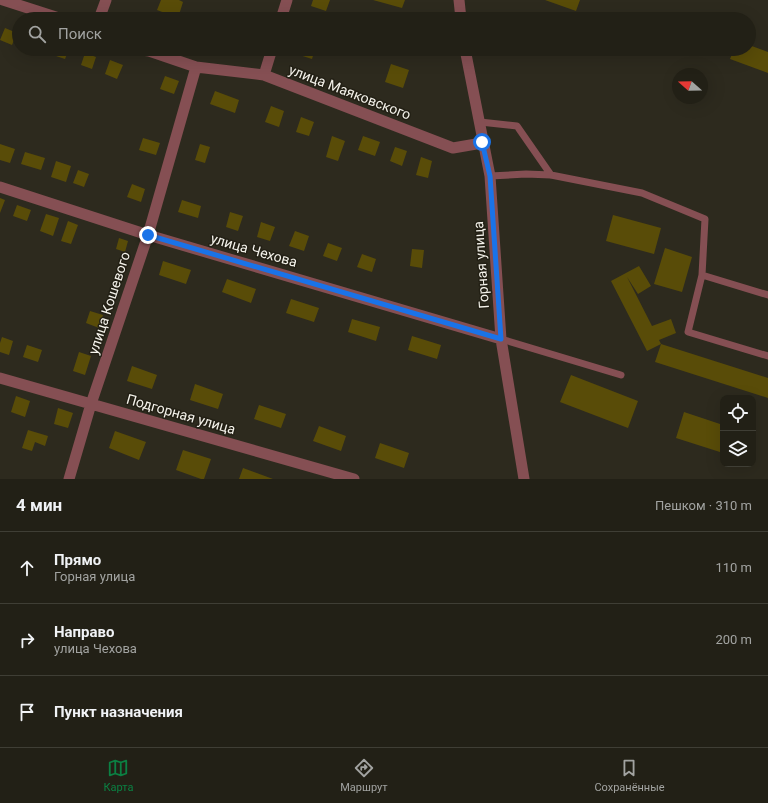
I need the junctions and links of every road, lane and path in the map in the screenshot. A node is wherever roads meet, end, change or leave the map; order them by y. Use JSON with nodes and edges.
{"nodes":[{"id":1,"x":3,"y":0,"type":"edge"},
{"id":2,"x":106,"y":0,"type":"edge"},
{"id":3,"x":287,"y":0,"type":"edge"},
{"id":4,"x":459,"y":0,"type":"edge"},
{"id":5,"x":40,"y":12,"type":"edge"},
{"id":6,"x":102,"y":12,"type":"edge"},
{"id":7,"x":283,"y":12,"type":"edge"},
{"id":8,"x":460,"y":12,"type":"edge"},
{"id":9,"x":164,"y":56,"type":"edge"},
{"id":10,"x":270,"y":56,"type":"edge"},
{"id":11,"x":466,"y":56,"type":"edge"},
{"id":12,"x":196,"y":67,"type":"junction"},
{"id":13,"x":264,"y":75,"type":"junction"},
{"id":14,"x":480,"y":122,"type":"junction"},
{"id":15,"x":482,"y":142,"type":"junction"},
{"id":16,"x":551,"y":175,"type":"junction"},
{"id":17,"x":490,"y":176,"type":"junction"},
{"id":18,"x":0,"y":187,"type":"edge"},
{"id":19,"x":148,"y":235,"type":"junction"},
{"id":20,"x":702,"y":275,"type":"junction"},
{"id":21,"x":768,"y":295,"type":"edge"},
{"id":22,"x":501,"y":339,"type":"junction"},
{"id":23,"x":768,"y":356,"type":"edge"},
{"id":24,"x":621,"y":375,"type":"dead end"},
{"id":25,"x":0,"y":378,"type":"edge"},
{"id":26,"x":91,"y":404,"type":"junction"},
{"id":27,"x":69,"y":479,"type":"edge"},
{"id":28,"x":354,"y":479,"type":"edge"},
{"id":29,"x":524,"y":479,"type":"edge"}],
"edges":[{"from":1,"to":5,"type":"street"},
{"from":2,"to":6,"type":"street"},
{"from":3,"to":7,"type":"street"},
{"from":4,"to":8,"type":"street"},
{"from":9,"to":12,"type":"street","name":"улица Маяковского"},
{"from":10,"to":13,"type":"street"},
{"from":11,"to":14,"type":"street","name":"Горная улица"},
{"from":12,"to":13,"type":"street","name":"улица Маяковского"},
{"from":12,"to":19,"type":"street","name":"улица Кошевого"},
{"from":13,"to":15,"type":"street","name":"улица Маяковского"},
{"from":14,"to":15,"type":"street","name":"Горная улица"},
{"from":14,"to":16,"type":"lane"},
{"from":15,"to":17,"type":"street","name":"Горная улица"},
{"from":16,"to":17,"type":"lane"},
{"from":16,"to":20,"type":"lane"},
{"from":17,"to":22,"type":"street","name":"Горная улица"},
{"from":18,"to":19,"type":"street","name":"улица Чехова"},
{"from":19,"to":22,"type":"street","name":"улица Чехова"},
{"from":19,"to":26,"type":"street","name":"улица Кошевого"},
{"from":20,"to":21,"type":"lane"},
{"from":20,"to":23,"type":"lane"},
{"from":22,"to":24,"type":"lane"},
{"from":22,"to":29,"type":"street","name":"Горная улица"},
{"from":25,"to":26,"type":"street","name":"Подгорная улица"},
{"from":26,"to":27,"type":"street","name":"улица Кошевого"},
{"from":26,"to":28,"type":"street","name":"Подгорная улица"}]}
